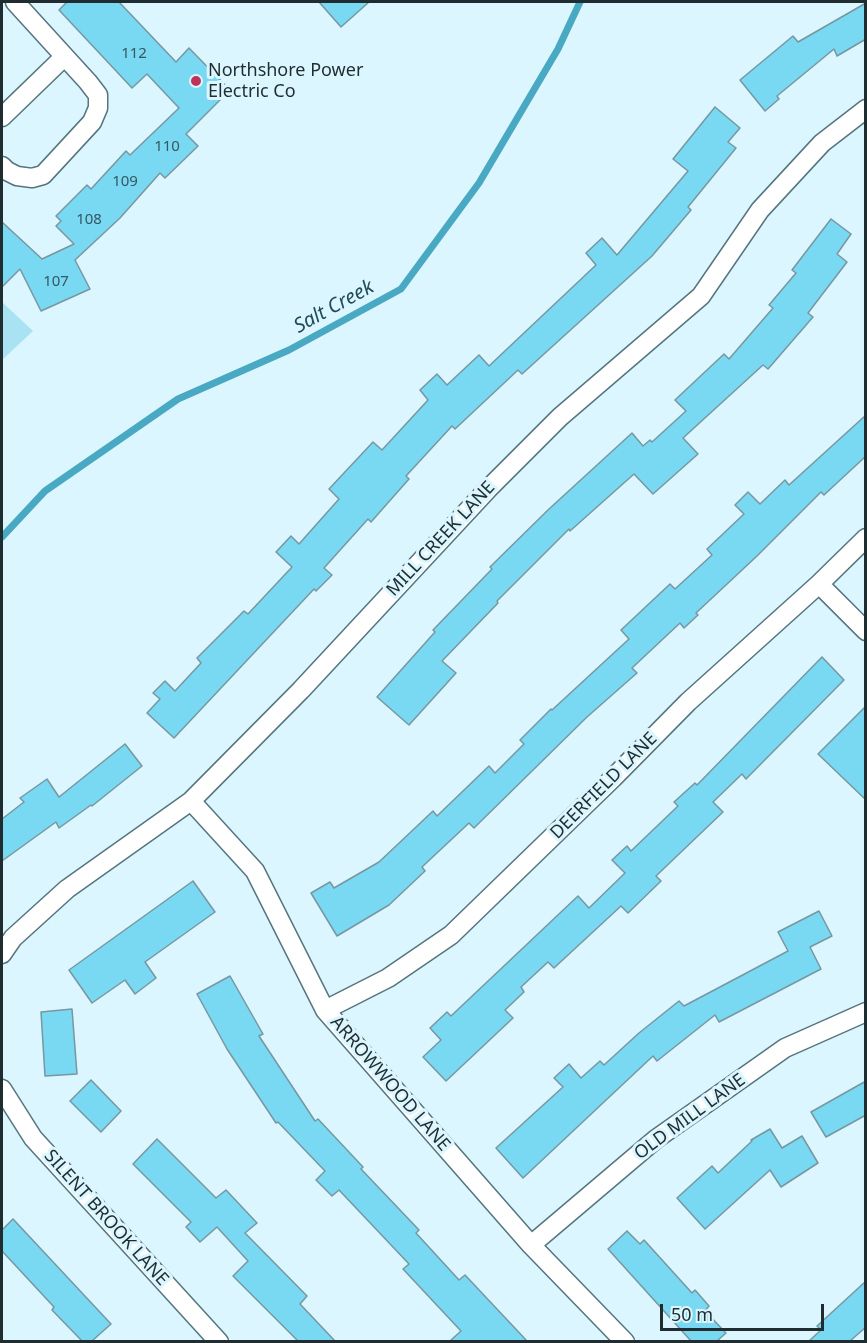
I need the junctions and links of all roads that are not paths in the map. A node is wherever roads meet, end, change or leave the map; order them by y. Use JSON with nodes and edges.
{"nodes":[{"id":1,"x":15,"y":2,"type":"edge"},
{"id":2,"x":64,"y":57,"type":"junction"},
{"id":3,"x":866,"y":109,"type":"edge"},
{"id":4,"x":2,"y":117,"type":"edge"},
{"id":5,"x":2,"y":166,"type":"edge"},
{"id":6,"x":866,"y":538,"type":"edge"},
{"id":7,"x":819,"y":584,"type":"junction"},
{"id":8,"x":866,"y":631,"type":"edge"},
{"id":9,"x":191,"y":801,"type":"junction"},
{"id":10,"x":2,"y":954,"type":"edge"},
{"id":11,"x":325,"y":1010,"type":"junction"},
{"id":12,"x":866,"y":1012,"type":"edge"},
{"id":13,"x":2,"y":1089,"type":"edge"},
{"id":14,"x":531,"y":1245,"type":"junction"},
{"id":15,"x":219,"y":1341,"type":"edge"},
{"id":16,"x":625,"y":1341,"type":"edge"}],
"edges":[{"from":1,"to":2,"type":"street"},
{"from":2,"to":4,"type":"street"},
{"from":2,"to":5,"type":"street"},
{"from":3,"to":9,"type":"street","name":"MILL CREEK LANE"},
{"from":6,"to":7,"type":"street","name":"DEERFIELD LANE"},
{"from":7,"to":8,"type":"street"},
{"from":7,"to":11,"type":"street","name":"DEERFIELD LANE"},
{"from":9,"to":10,"type":"street","name":"MILL CREEK LANE"},
{"from":9,"to":11,"type":"street","name":"ARROWWOOD LANE"},
{"from":11,"to":14,"type":"street","name":"ARROWWOOD LANE"},
{"from":12,"to":14,"type":"street","name":"OLD MILL LANE"},
{"from":13,"to":15,"type":"street","name":"SILENT BROOK LANE"},
{"from":14,"to":16,"type":"street","name":"ARROWWOOD LANE"}]}
